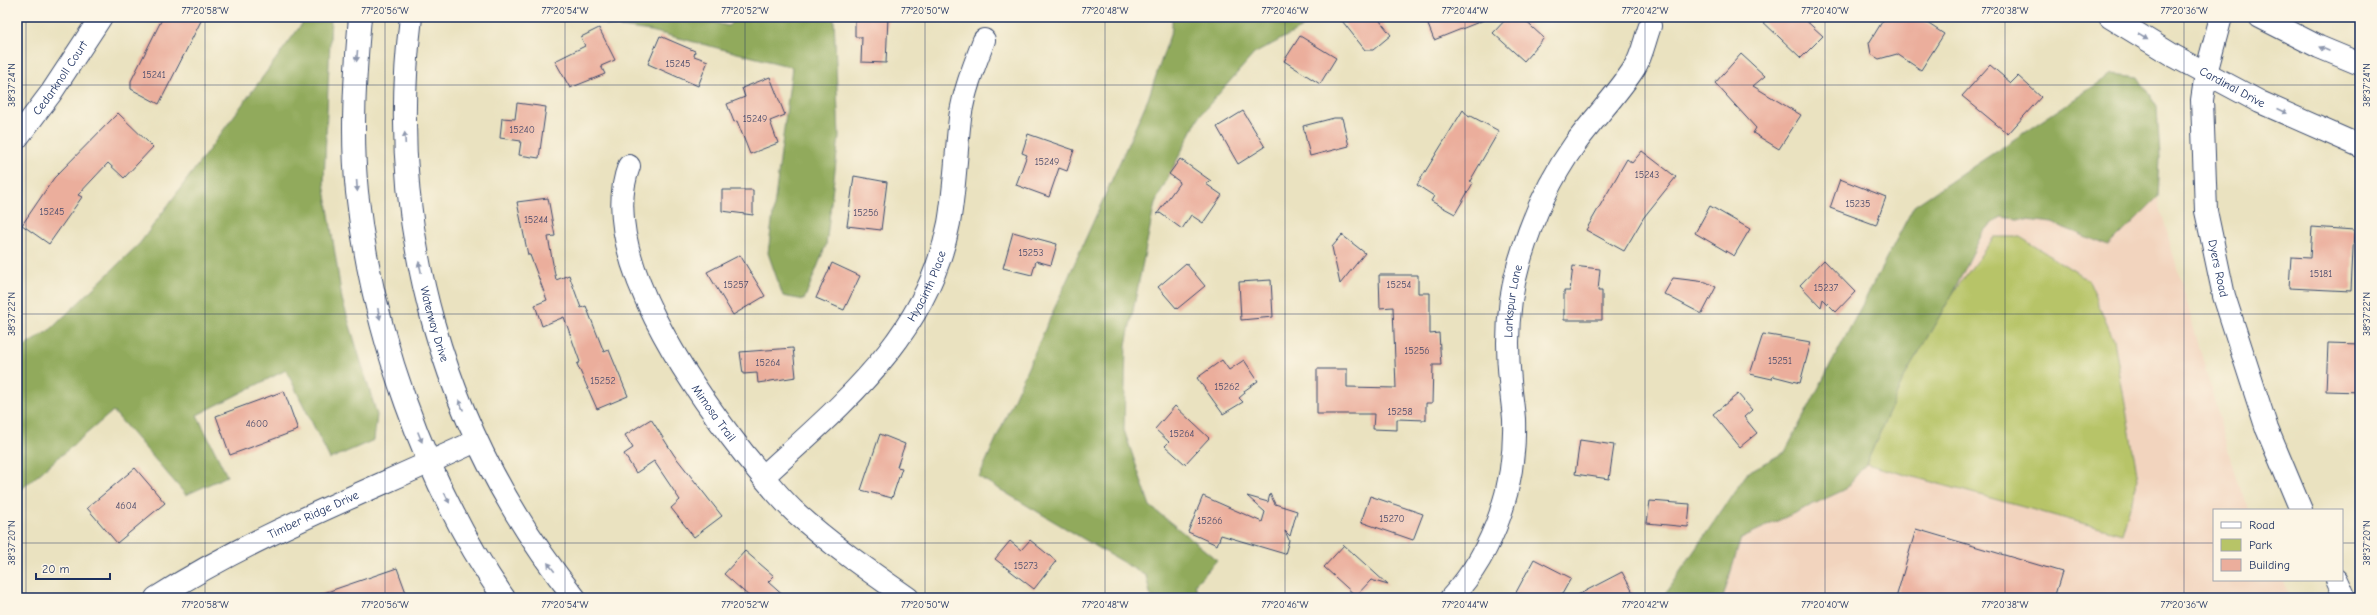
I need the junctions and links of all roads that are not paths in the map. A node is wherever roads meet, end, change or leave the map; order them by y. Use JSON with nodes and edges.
{"nodes":[{"id":1,"x":101,"y":17,"type":"edge"},
{"id":2,"x":360,"y":17,"type":"edge"},
{"id":3,"x":411,"y":17,"type":"edge"},
{"id":4,"x":2110,"y":17,"type":"edge"},
{"id":5,"x":2221,"y":17,"type":"edge"},
{"id":6,"x":2260,"y":17,"type":"edge"},
{"id":7,"x":1650,"y":26,"type":"dead end"},
{"id":8,"x":984,"y":40,"type":"dead end"},
{"id":9,"x":2360,"y":64,"type":"edge"},
{"id":10,"x":2206,"y":73,"type":"junction"},
{"id":11,"x":17,"y":138,"type":"edge"},
{"id":12,"x":2360,"y":146,"type":"edge"},
{"id":13,"x":629,"y":166,"type":"dead end"},
{"id":14,"x":476,"y":441,"type":"junction"},
{"id":15,"x":430,"y":462,"type":"junction"},
{"id":16,"x":763,"y":477,"type":"junction"},
{"id":17,"x":2301,"y":509,"type":"edge"},
{"id":18,"x":2337,"y":581,"type":"edge"},
{"id":19,"x":156,"y":598,"type":"edge"},
{"id":20,"x":504,"y":598,"type":"edge"},
{"id":21,"x":575,"y":598,"type":"edge"},
{"id":22,"x":908,"y":598,"type":"edge"},
{"id":23,"x":1452,"y":598,"type":"edge"},
{"id":24,"x":2345,"y":598,"type":"edge"}],
"edges":[{"from":1,"to":11,"type":"street","name":"Cedarknoll Court"},
{"from":2,"to":15,"type":"street","one_way":true},
{"from":14,"to":3,"type":"street","name":"Waterway Drive","one_way":true},
{"from":4,"to":10,"type":"street","name":"Cardinal Drive","one_way":true},
{"from":5,"to":10,"type":"street","name":"Dyers Road"},
{"from":9,"to":6,"type":"street","one_way":true},
{"from":7,"to":23,"type":"street","name":"Larkspur Lane"},
{"from":8,"to":16,"type":"street","name":"Hyacinth Place"},
{"from":10,"to":12,"type":"street","name":"Cardinal Drive","one_way":true},
{"from":10,"to":17,"type":"street","name":"Dyers Road"},
{"from":13,"to":16,"type":"street","name":"Mimosa Trail"},
{"from":14,"to":15,"type":"street","name":"Timber Ridge Drive"},
{"from":21,"to":14,"type":"street","name":"Waterway Drive","one_way":true},
{"from":15,"to":19,"type":"street","name":"Timber Ridge Drive"},
{"from":15,"to":20,"type":"street","one_way":true},
{"from":16,"to":22,"type":"street","name":"Mimosa Trail"},
{"from":18,"to":24,"type":"street"}]}
